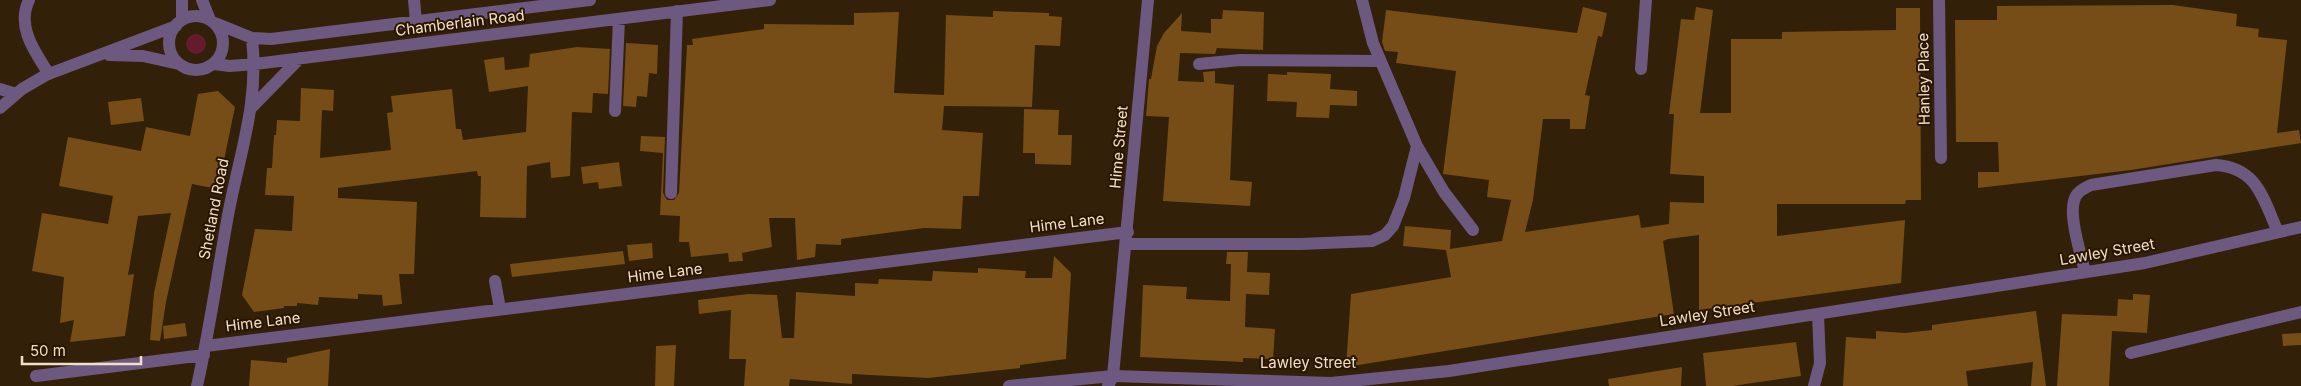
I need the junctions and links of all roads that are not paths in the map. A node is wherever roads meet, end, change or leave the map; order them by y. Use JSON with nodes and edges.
{"nodes":[{"id":1,"x":29,"y":0,"type":"edge"},
{"id":2,"x":182,"y":0,"type":"edge"},
{"id":3,"x":202,"y":0,"type":"edge"},
{"id":4,"x":414,"y":0,"type":"edge"},
{"id":5,"x":590,"y":0,"type":"edge"},
{"id":6,"x":770,"y":0,"type":"edge"},
{"id":7,"x":1148,"y":0,"type":"edge"},
{"id":8,"x":1362,"y":0,"type":"edge"},
{"id":9,"x":1646,"y":0,"type":"edge"},
{"id":10,"x":1939,"y":0,"type":"edge"},
{"id":11,"x":677,"y":12,"type":"junction"},
{"id":12,"x":619,"y":19,"type":"junction"},
{"id":13,"x":212,"y":22,"type":"junction"},
{"id":14,"x":416,"y":22,"type":"junction"},
{"id":15,"x":179,"y":23,"type":"junction"},
{"id":16,"x":252,"y":38,"type":"junction"},
{"id":17,"x":92,"y":57,"type":"junction"},
{"id":18,"x":300,"y":58,"type":"junction"},
{"id":19,"x":1380,"y":61,"type":"junction"},
{"id":20,"x":179,"y":64,"type":"junction"},
{"id":21,"x":214,"y":64,"type":"junction"},
{"id":22,"x":255,"y":64,"type":"junction"},
{"id":23,"x":1199,"y":64,"type":"dead end"},
{"id":24,"x":1641,"y":68,"type":"dead end"},
{"id":25,"x":49,"y":74,"type":"junction"},
{"id":26,"x":0,"y":88,"type":"edge"},
{"id":27,"x":16,"y":94,"type":"junction"},
{"id":28,"x":252,"y":107,"type":"junction"},
{"id":29,"x":0,"y":108,"type":"edge"},
{"id":30,"x":615,"y":111,"type":"dead end"},
{"id":31,"x":1417,"y":146,"type":"junction"},
{"id":32,"x":1941,"y":158,"type":"dead end"},
{"id":33,"x":671,"y":193,"type":"dead end"},
{"id":34,"x":2301,"y":227,"type":"edge"},
{"id":35,"x":1473,"y":230,"type":"dead end"},
{"id":36,"x":2278,"y":232,"type":"junction"},
{"id":37,"x":1127,"y":238,"type":"junction"},
{"id":38,"x":2084,"y":272,"type":"junction"},
{"id":39,"x":495,"y":281,"type":"dead end"},
{"id":40,"x":500,"y":309,"type":"junction"},
{"id":41,"x":2301,"y":312,"type":"edge"},
{"id":42,"x":1818,"y":314,"type":"junction"},
{"id":43,"x":205,"y":350,"type":"junction"},
{"id":44,"x":2131,"y":353,"type":"dead end"},
{"id":45,"x":36,"y":376,"type":"dead end"},
{"id":46,"x":1110,"y":381,"type":"edge"},
{"id":47,"x":197,"y":386,"type":"edge"},
{"id":48,"x":1010,"y":386,"type":"edge"},
{"id":49,"x":1814,"y":386,"type":"edge"}],
"edges":[{"from":1,"to":25,"type":"street"},
{"from":2,"to":15,"type":"street"},
{"from":3,"to":13,"type":"street"},
{"from":4,"to":14,"type":"street"},
{"from":5,"to":14,"type":"street","name":"Chamberlain Road"},
{"from":6,"to":11,"type":"street","name":"Chamberlain Road"},
{"from":7,"to":37,"type":"street","name":"Hime Street"},
{"from":8,"to":19,"type":"street"},
{"from":9,"to":24,"type":"street"},
{"from":10,"to":32,"type":"street","name":"Hanley Place"},
{"from":11,"to":12,"type":"street","name":"Chamberlain Road"},
{"from":11,"to":33,"type":"street"},
{"from":12,"to":18,"type":"street","name":"Chamberlain Road"},
{"from":12,"to":30,"type":"street"},
{"from":13,"to":15,"type":"street"},
{"from":13,"to":16,"type":"street","name":"Chamberlain Road"},
{"from":13,"to":21,"type":"street"},
{"from":14,"to":16,"type":"street","name":"Chamberlain Road"},
{"from":15,"to":17,"type":"street"},
{"from":15,"to":20,"type":"street"},
{"from":16,"to":22,"type":"street","name":"Shetland Road"},
{"from":17,"to":20,"type":"street"},
{"from":17,"to":25,"type":"street"},
{"from":18,"to":22,"type":"street","name":"Chamberlain Road"},
{"from":18,"to":28,"type":"street"},
{"from":19,"to":23,"type":"street"},
{"from":19,"to":31,"type":"street"},
{"from":20,"to":21,"type":"street"},
{"from":21,"to":22,"type":"street","name":"Chamberlain Road"},
{"from":22,"to":28,"type":"street","name":"Shetland Road"},
{"from":25,"to":27,"type":"street"},
{"from":26,"to":27,"type":"street"},
{"from":27,"to":29,"type":"street"},
{"from":28,"to":43,"type":"street","name":"Shetland Road"},
{"from":31,"to":35,"type":"street"},
{"from":31,"to":37,"type":"street","name":"Hime Lane"},
{"from":34,"to":36,"type":"street","name":"Lawley Street"},
{"from":36,"to":38,"type":"street","name":"Lawley Street"},
{"from":36,"to":38,"type":"street"},
{"from":37,"to":40,"type":"street","name":"Hime Lane"},
{"from":37,"to":46,"type":"street","name":"Hime Street"},
{"from":38,"to":42,"type":"street","name":"Lawley Street"},
{"from":39,"to":40,"type":"street"},
{"from":40,"to":43,"type":"street","name":"Hime Lane"},
{"from":41,"to":44,"type":"street"},
{"from":42,"to":46,"type":"street","name":"Lawley Street"},
{"from":42,"to":49,"type":"street"},
{"from":43,"to":45,"type":"street","name":"Hime Lane"},
{"from":43,"to":47,"type":"street","name":"Shetland Road"},
{"from":46,"to":48,"type":"street","name":"Lawley Street"}]}
